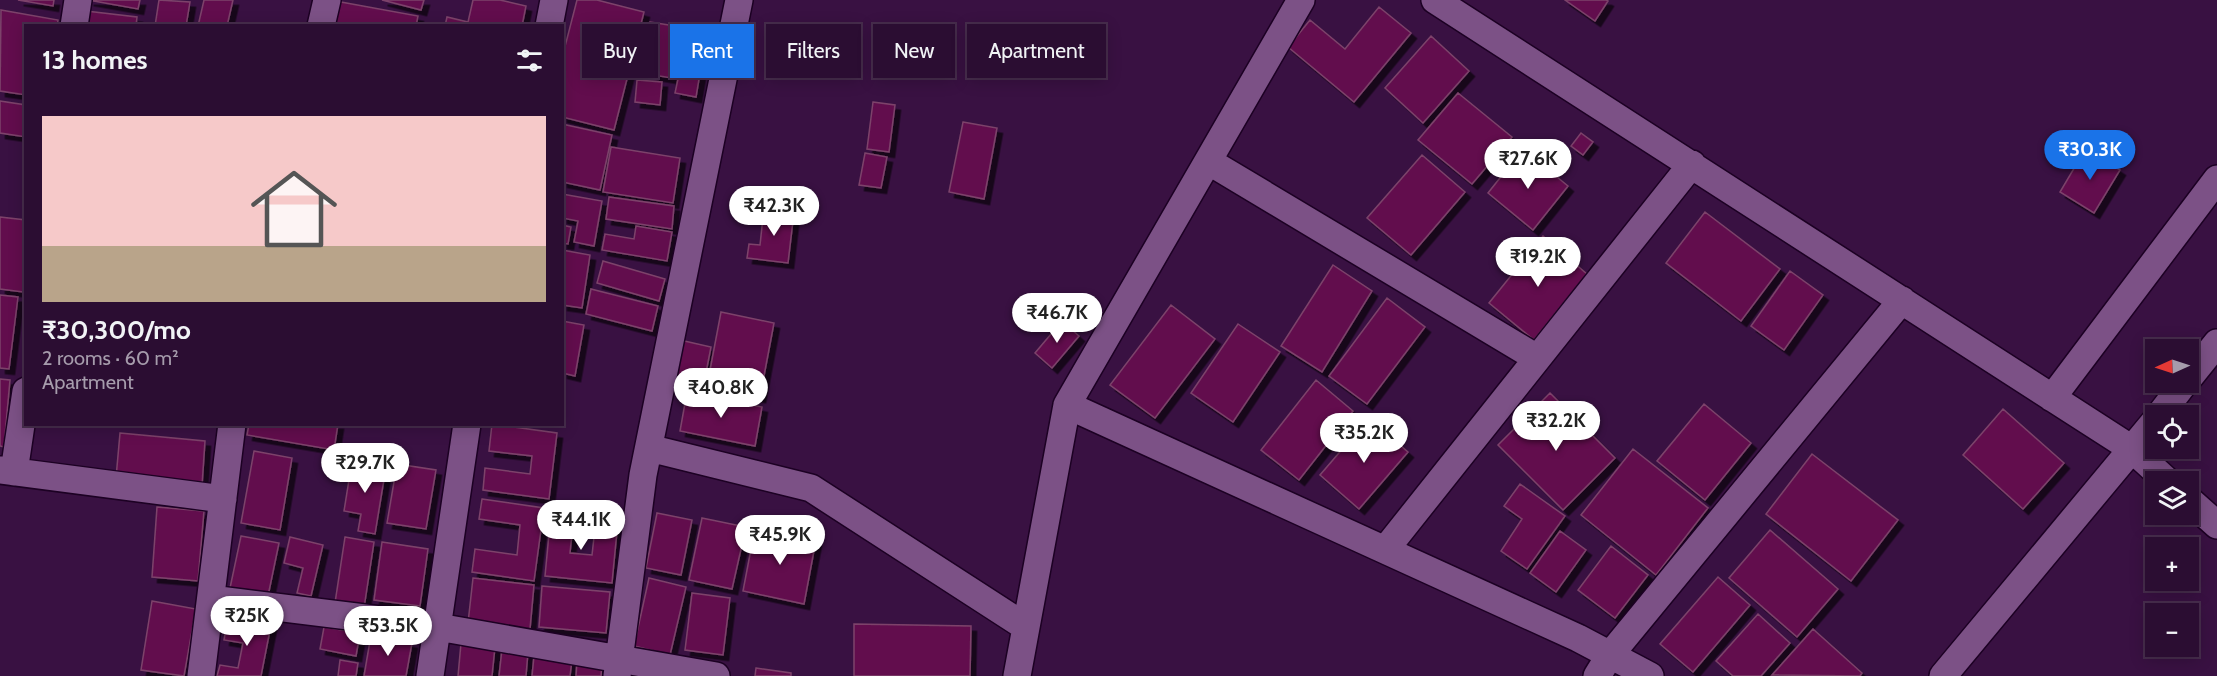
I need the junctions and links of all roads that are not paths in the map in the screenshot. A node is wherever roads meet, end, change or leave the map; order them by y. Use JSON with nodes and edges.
{"nodes":[{"id":1,"x":78,"y":0,"type":"edge"},
{"id":2,"x":327,"y":0,"type":"edge"},
{"id":3,"x":554,"y":0,"type":"edge"},
{"id":4,"x":739,"y":0,"type":"edge"},
{"id":5,"x":1301,"y":0,"type":"edge"},
{"id":6,"x":1435,"y":0,"type":"edge"},
{"id":7,"x":74,"y":24,"type":"edge"},
{"id":8,"x":321,"y":24,"type":"edge"},
{"id":9,"x":549,"y":24,"type":"edge"},
{"id":10,"x":1208,"y":161,"type":"junction"},
{"id":11,"x":1692,"y":164,"type":"junction"},
{"id":12,"x":2217,"y":179,"type":"edge"},
{"id":13,"x":1902,"y":300,"type":"junction"},
{"id":14,"x":2217,"y":343,"type":"edge"},
{"id":15,"x":1537,"y":358,"type":"junction"},
{"id":16,"x":2199,"y":365,"type":"edge"},
{"id":17,"x":2177,"y":393,"type":"edge"},
{"id":18,"x":2052,"y":398,"type":"junction"},
{"id":19,"x":24,"y":399,"type":"edge"},
{"id":20,"x":1067,"y":405,"type":"junction"},
{"id":21,"x":2168,"y":405,"type":"edge"},
{"id":22,"x":232,"y":426,"type":"edge"},
{"id":23,"x":467,"y":426,"type":"edge"},
{"id":24,"x":2145,"y":433,"type":"edge"},
{"id":25,"x":649,"y":448,"type":"junction"},
{"id":26,"x":2132,"y":449,"type":"junction"},
{"id":27,"x":7,"y":471,"type":"edge"},
{"id":28,"x":2156,"y":471,"type":"edge"},
{"id":29,"x":223,"y":499,"type":"junction"},
{"id":30,"x":2199,"y":509,"type":"edge"},
{"id":31,"x":2217,"y":525,"type":"edge"},
{"id":32,"x":1385,"y":550,"type":"junction"},
{"id":33,"x":210,"y":599,"type":"junction"},
{"id":34,"x":438,"y":627,"type":"junction"},
{"id":35,"x":1026,"y":627,"type":"junction"},
{"id":36,"x":1604,"y":665,"type":"edge"},
{"id":37,"x":618,"y":667,"type":"edge"},
{"id":38,"x":201,"y":676,"type":"edge"},
{"id":39,"x":430,"y":676,"type":"edge"},
{"id":40,"x":716,"y":676,"type":"edge"},
{"id":41,"x":1017,"y":676,"type":"edge"},
{"id":42,"x":1650,"y":676,"type":"edge"},
{"id":43,"x":1943,"y":676,"type":"edge"}],
"edges":[{"from":1,"to":7,"type":"street"},
{"from":2,"to":8,"type":"street"},
{"from":3,"to":9,"type":"street"},
{"from":4,"to":25,"type":"street"},
{"from":5,"to":10,"type":"street"},
{"from":6,"to":11,"type":"street"},
{"from":10,"to":15,"type":"street"},
{"from":10,"to":20,"type":"street"},
{"from":11,"to":13,"type":"street"},
{"from":11,"to":15,"type":"street"},
{"from":12,"to":18,"type":"street"},
{"from":13,"to":18,"type":"street"},
{"from":13,"to":36,"type":"street"},
{"from":14,"to":16,"type":"street"},
{"from":15,"to":32,"type":"street"},
{"from":17,"to":21,"type":"street"},
{"from":18,"to":26,"type":"street"},
{"from":19,"to":27,"type":"street"},
{"from":20,"to":32,"type":"street"},
{"from":20,"to":35,"type":"street"},
{"from":22,"to":29,"type":"street"},
{"from":23,"to":34,"type":"street"},
{"from":24,"to":26,"type":"street"},
{"from":25,"to":35,"type":"street"},
{"from":25,"to":37,"type":"street"},
{"from":26,"to":28,"type":"street"},
{"from":26,"to":43,"type":"street"},
{"from":27,"to":29,"type":"street"},
{"from":29,"to":33,"type":"street"},
{"from":30,"to":31,"type":"street"},
{"from":32,"to":36,"type":"street"},
{"from":33,"to":34,"type":"street"},
{"from":33,"to":38,"type":"street"},
{"from":34,"to":37,"type":"street"},
{"from":34,"to":39,"type":"street"},
{"from":35,"to":41,"type":"street"},
{"from":36,"to":42,"type":"street"},
{"from":37,"to":40,"type":"street"}]}
